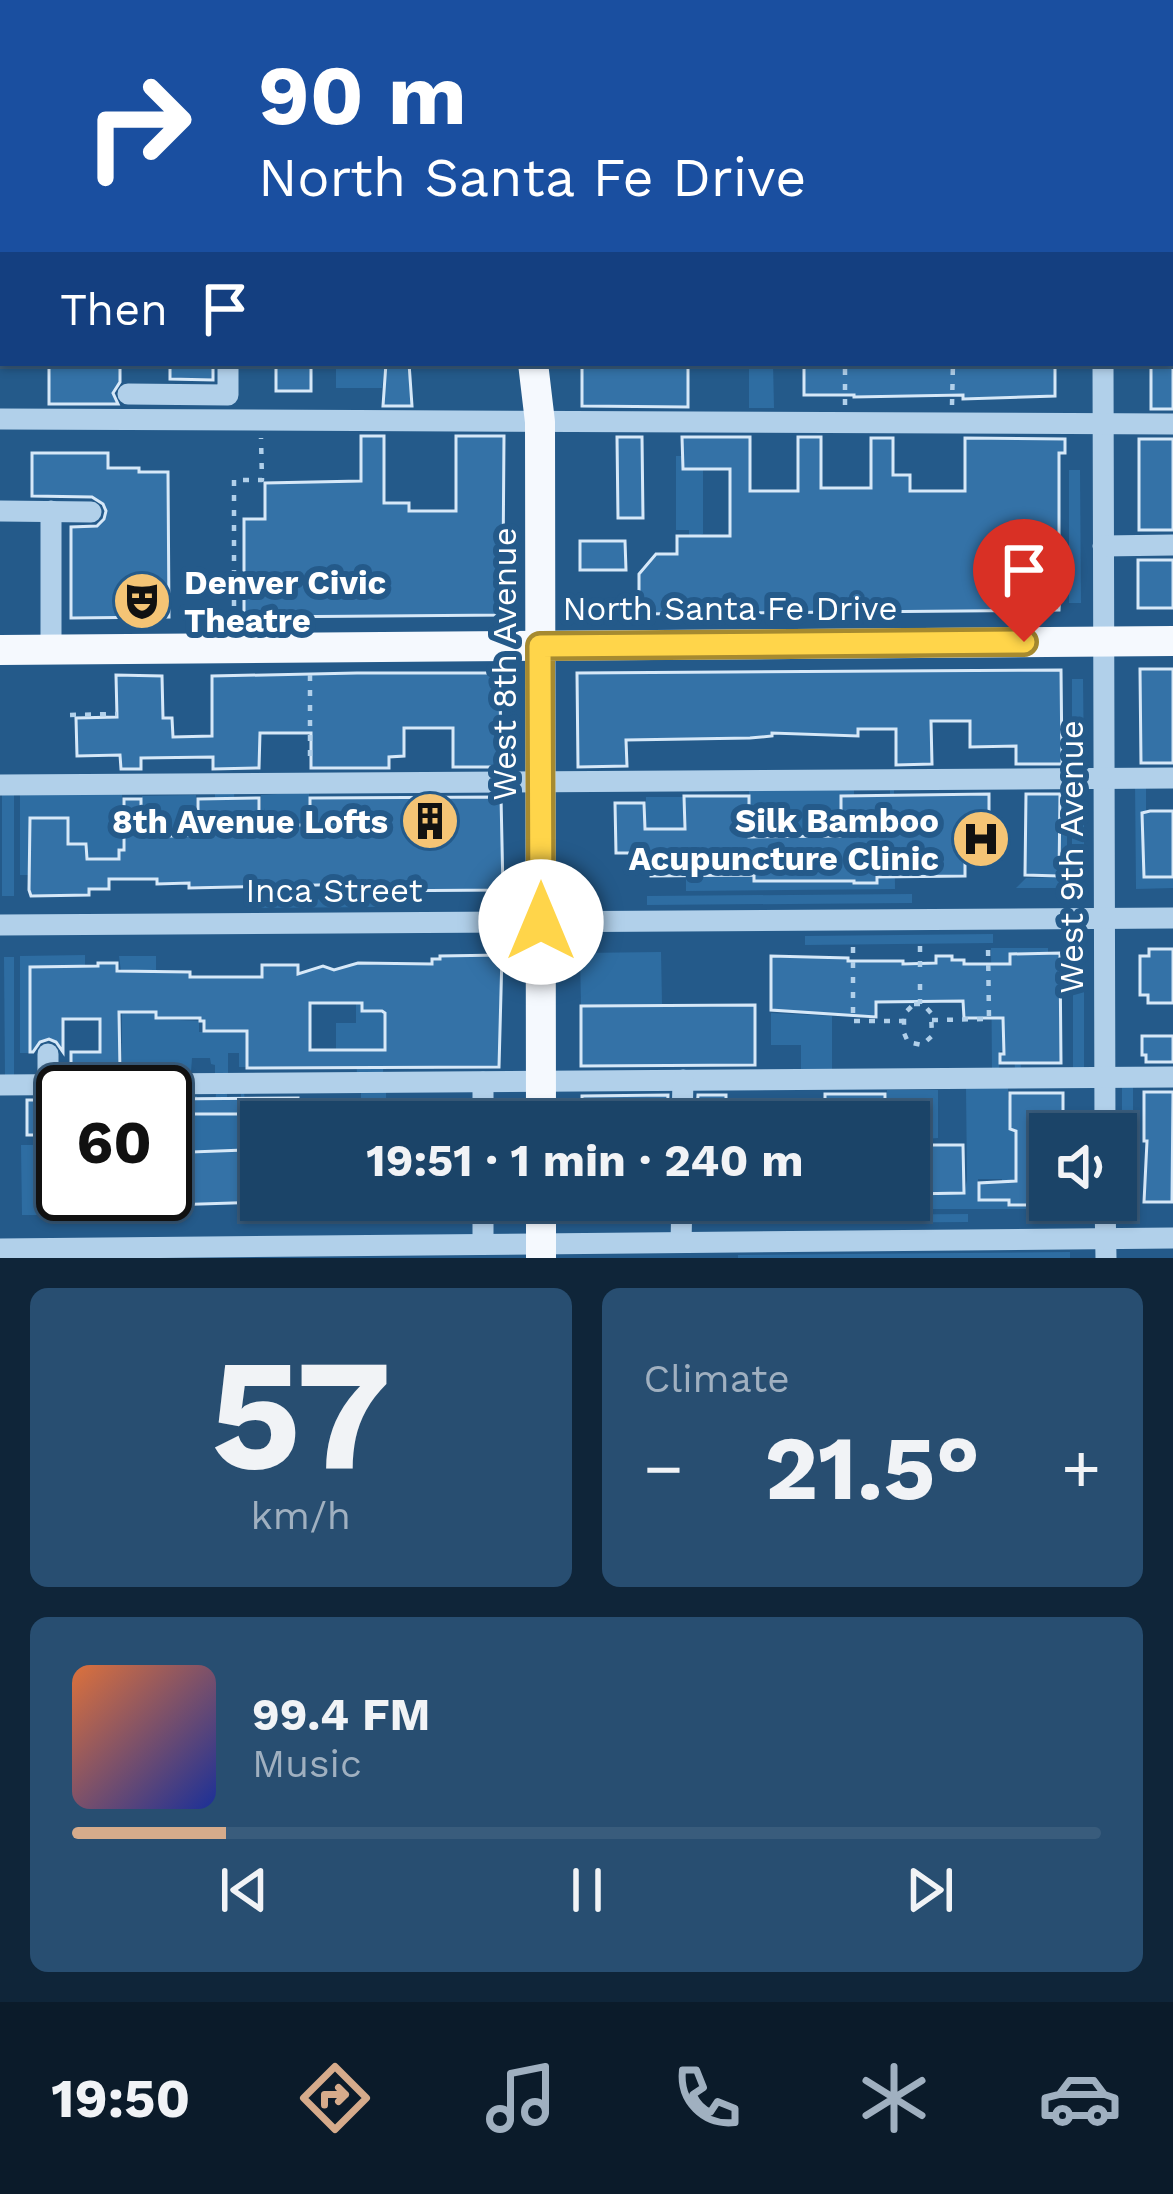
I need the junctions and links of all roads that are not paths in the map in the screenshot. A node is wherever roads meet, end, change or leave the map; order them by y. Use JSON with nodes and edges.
{"nodes":[{"id":1,"x":228,"y":366,"type":"edge"},
{"id":2,"x":532,"y":366,"type":"edge"},
{"id":3,"x":547,"y":366,"type":"edge"},
{"id":4,"x":1103,"y":366,"type":"edge"},
{"id":5,"x":128,"y":394,"type":"dead end"},
{"id":6,"x":0,"y":419,"type":"edge"},
{"id":7,"x":540,"y":422,"type":"junction"},
{"id":8,"x":1103,"y":424,"type":"junction"},
{"id":9,"x":1173,"y":424,"type":"edge"},
{"id":10,"x":0,"y":511,"type":"edge"},
{"id":11,"x":51,"y":512,"type":"junction"},
{"id":12,"x":91,"y":512,"type":"dead end"},
{"id":13,"x":1103,"y":545,"type":"junction"},
{"id":14,"x":1173,"y":545,"type":"edge"},
{"id":15,"x":1103,"y":641,"type":"junction"},
{"id":16,"x":1173,"y":641,"type":"edge"},
{"id":17,"x":540,"y":646,"type":"junction"},
{"id":18,"x":0,"y":650,"type":"edge"},
{"id":19,"x":51,"y":650,"type":"junction"},
{"id":20,"x":1173,"y":778,"type":"edge"},
{"id":21,"x":1103,"y":779,"type":"junction"},
{"id":22,"x":541,"y":782,"type":"junction"},
{"id":23,"x":0,"y":784,"type":"edge"},
{"id":24,"x":1173,"y":917,"type":"edge"},
{"id":25,"x":1104,"y":918,"type":"junction"},
{"id":26,"x":541,"y":922,"type":"junction"},
{"id":27,"x":0,"y":925,"type":"edge"},
{"id":28,"x":48,"y":1054,"type":"dead end"},
{"id":29,"x":48,"y":1065,"type":"edge"},
{"id":30,"x":1105,"y":1077,"type":"junction"},
{"id":31,"x":1173,"y":1077,"type":"edge"},
{"id":32,"x":682,"y":1080,"type":"junction"},
{"id":33,"x":541,"y":1081,"type":"junction"},
{"id":34,"x":483,"y":1082,"type":"junction"},
{"id":35,"x":192,"y":1084,"type":"edge"},
{"id":36,"x":0,"y":1085,"type":"edge"},
{"id":37,"x":36,"y":1085,"type":"edge"},
{"id":38,"x":483,"y":1101,"type":"edge"},
{"id":39,"x":541,"y":1101,"type":"edge"},
{"id":40,"x":682,"y":1101,"type":"edge"},
{"id":41,"x":1105,"y":1113,"type":"edge"},
{"id":42,"x":483,"y":1221,"type":"edge"},
{"id":43,"x":682,"y":1221,"type":"edge"},
{"id":44,"x":1173,"y":1238,"type":"edge"},
{"id":45,"x":681,"y":1242,"type":"junction"},
{"id":46,"x":483,"y":1244,"type":"junction"},
{"id":47,"x":1106,"y":1248,"type":"edge"},
{"id":48,"x":0,"y":1249,"type":"edge"},
{"id":49,"x":541,"y":1251,"type":"edge"}],
"edges":[{"from":1,"to":5,"type":"street"},
{"from":2,"to":7,"type":"main road","name":"West 8th Avenue"},
{"from":3,"to":7,"type":"main road","name":"West 8th Avenue"},
{"from":4,"to":8,"type":"street","name":"West 9th Avenue"},
{"from":6,"to":7,"type":"street"},
{"from":7,"to":8,"type":"street"},
{"from":7,"to":17,"type":"main road","name":"West 8th Avenue"},
{"from":8,"to":9,"type":"street"},
{"from":8,"to":13,"type":"street","name":"West 9th Avenue"},
{"from":10,"to":11,"type":"street"},
{"from":11,"to":12,"type":"street"},
{"from":11,"to":19,"type":"street"},
{"from":13,"to":14,"type":"street"},
{"from":13,"to":15,"type":"street","name":"West 9th Avenue"},
{"from":15,"to":16,"type":"main road","name":"North Santa Fe Drive"},
{"from":15,"to":17,"type":"main road","name":"North Santa Fe Drive"},
{"from":15,"to":21,"type":"street","name":"West 9th Avenue"},
{"from":17,"to":19,"type":"main road","name":"North Santa Fe Drive"},
{"from":17,"to":22,"type":"main road","name":"West 8th Avenue"},
{"from":18,"to":19,"type":"main road","name":"North Santa Fe Drive"},
{"from":20,"to":21,"type":"street"},
{"from":21,"to":22,"type":"street"},
{"from":21,"to":25,"type":"street","name":"West 9th Avenue"},
{"from":22,"to":23,"type":"street"},
{"from":22,"to":26,"type":"main road","name":"West 8th Avenue"},
{"from":24,"to":25,"type":"street","name":"Inca Street"},
{"from":25,"to":26,"type":"street","name":"Inca Street"},
{"from":25,"to":30,"type":"street","name":"West 9th Avenue"},
{"from":26,"to":27,"type":"street","name":"Inca Street"},
{"from":26,"to":33,"type":"main road","name":"West 8th Avenue"},
{"from":28,"to":29,"type":"street"},
{"from":30,"to":31,"type":"street"},
{"from":30,"to":32,"type":"street"},
{"from":30,"to":41,"type":"street","name":"West 9th Avenue"},
{"from":32,"to":33,"type":"street"},
{"from":32,"to":40,"type":"street"},
{"from":33,"to":34,"type":"street"},
{"from":33,"to":39,"type":"main road","name":"West 8th Avenue"},
{"from":34,"to":35,"type":"street"},
{"from":34,"to":38,"type":"street"},
{"from":36,"to":37,"type":"street"},
{"from":42,"to":46,"type":"street"},
{"from":43,"to":45,"type":"street"},
{"from":44,"to":47,"type":"street"},
{"from":45,"to":47,"type":"street"},
{"from":45,"to":49,"type":"street"},
{"from":46,"to":48,"type":"street"},
{"from":46,"to":49,"type":"street"}]}
